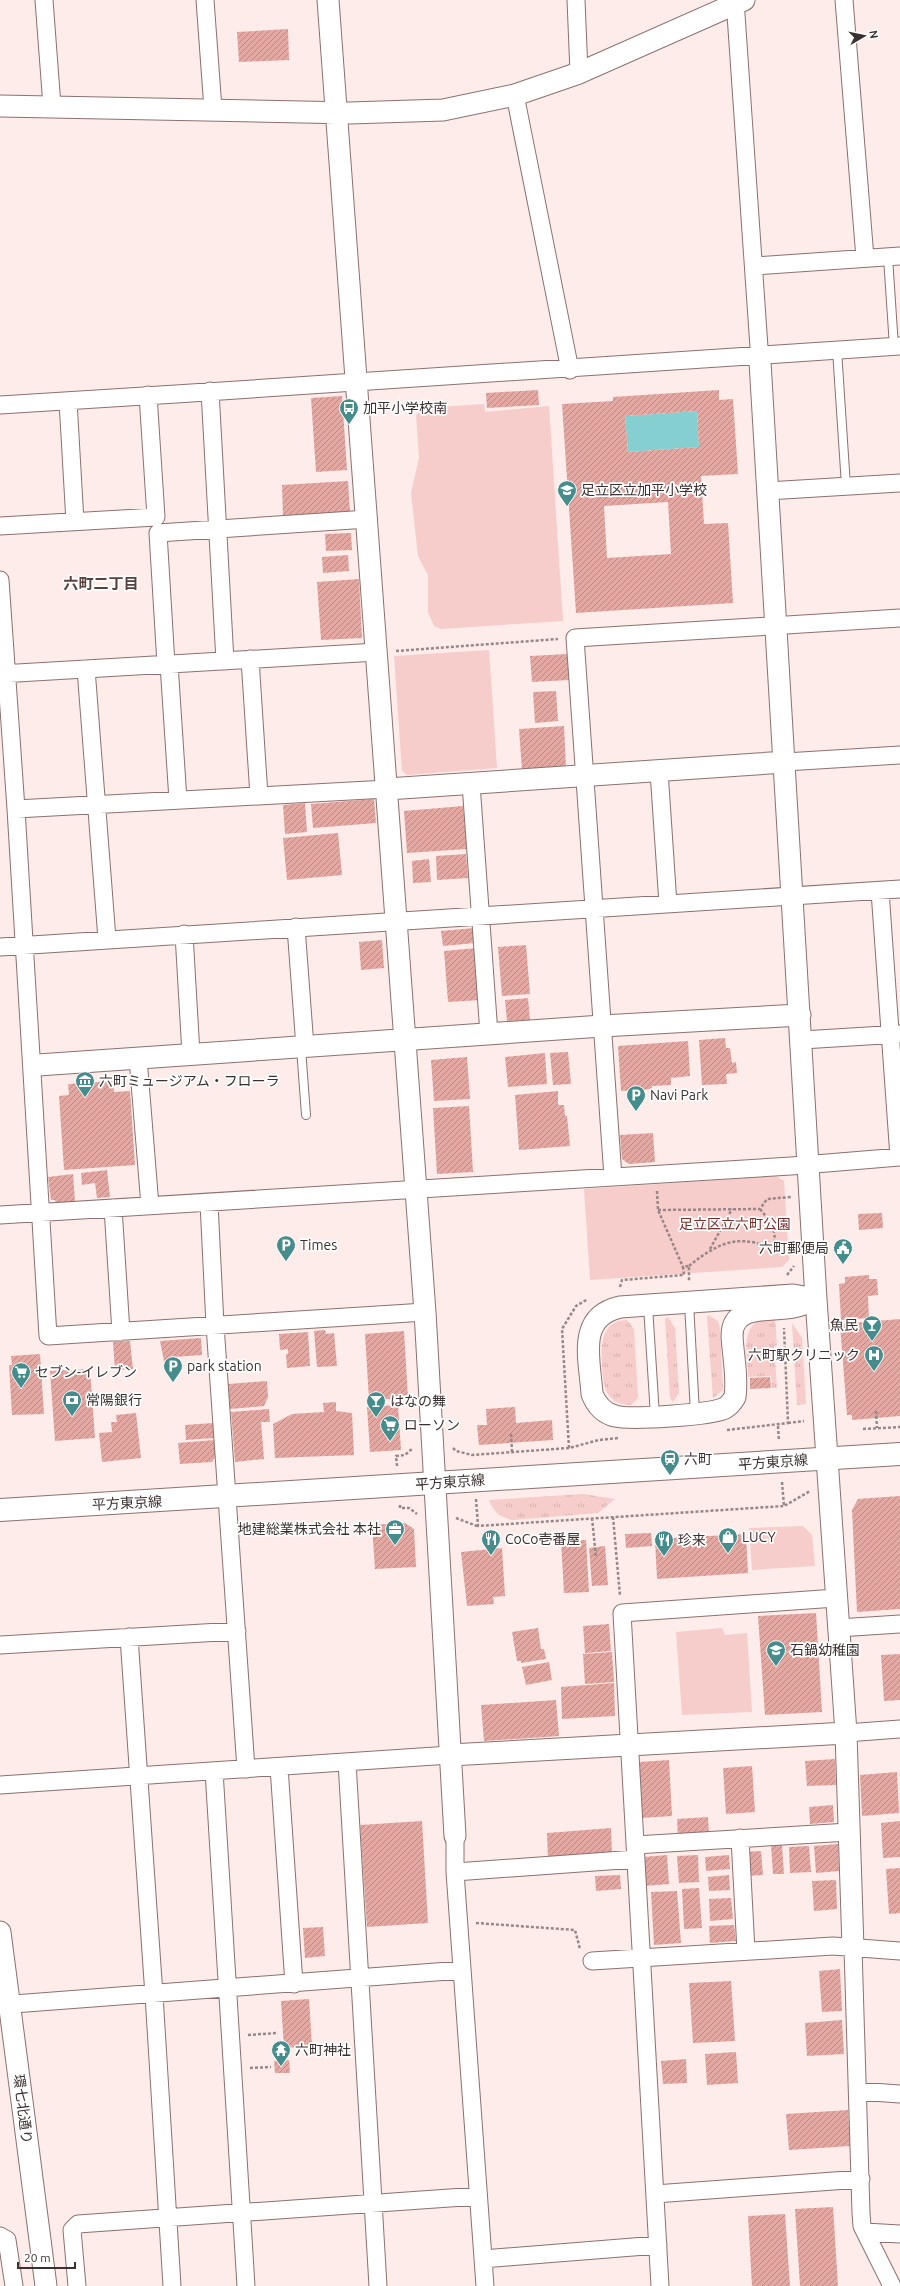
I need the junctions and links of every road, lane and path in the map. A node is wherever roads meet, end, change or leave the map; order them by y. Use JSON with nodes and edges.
{"nodes":[{"id":1,"x":44,"y":0,"type":"edge"},
{"id":2,"x":205,"y":0,"type":"edge"},
{"id":3,"x":328,"y":0,"type":"edge"},
{"id":4,"x":576,"y":0,"type":"edge"},
{"id":5,"x":844,"y":0,"type":"edge"},
{"id":6,"x":738,"y":1,"type":"edge"},
{"id":7,"x":579,"y":73,"type":"junction"},
{"id":8,"x":515,"y":95,"type":"junction"},
{"id":9,"x":0,"y":106,"type":"edge"},
{"id":10,"x":52,"y":106,"type":"junction"},
{"id":11,"x":213,"y":109,"type":"junction"},
{"id":12,"x":336,"y":112,"type":"junction"},
{"id":13,"x":894,"y":256,"type":"edge"},
{"id":14,"x":865,"y":258,"type":"junction"},
{"id":15,"x":755,"y":266,"type":"junction"},
{"id":16,"x":897,"y":347,"type":"edge"},
{"id":17,"x":837,"y":350,"type":"junction"},
{"id":18,"x":760,"y":359,"type":"junction"},
{"id":19,"x":570,"y":370,"type":"junction"},
{"id":20,"x":358,"y":382,"type":"junction"},
{"id":21,"x":210,"y":391,"type":"junction"},
{"id":22,"x":148,"y":396,"type":"junction"},
{"id":23,"x":68,"y":401,"type":"junction"},
{"id":24,"x":0,"y":405,"type":"edge"},
{"id":25,"x":900,"y":483,"type":"edge"},
{"id":26,"x":846,"y":486,"type":"junction"},
{"id":27,"x":767,"y":491,"type":"junction"},
{"id":28,"x":368,"y":519,"type":"junction"},
{"id":29,"x":75,"y":522,"type":"junction"},
{"id":30,"x":157,"y":525,"type":"junction"},
{"id":31,"x":0,"y":526,"type":"edge"},
{"id":32,"x":217,"y":529,"type":"junction"},
{"id":33,"x":0,"y":580,"type":"edge"},
{"id":34,"x":900,"y":618,"type":"edge"},
{"id":35,"x":776,"y":626,"type":"junction"},
{"id":36,"x":576,"y":638,"type":"junction"},
{"id":37,"x":377,"y":652,"type":"junction"},
{"id":38,"x":250,"y":659,"type":"junction"},
{"id":39,"x":225,"y":661,"type":"junction"},
{"id":40,"x":167,"y":664,"type":"junction"},
{"id":41,"x":86,"y":669,"type":"junction"},
{"id":42,"x":3,"y":674,"type":"edge"},
{"id":43,"x":900,"y":755,"type":"edge"},
{"id":44,"x":785,"y":762,"type":"junction"},
{"id":45,"x":659,"y":771,"type":"junction"},
{"id":46,"x":585,"y":775,"type":"junction"},
{"id":47,"x":470,"y":784,"type":"junction"},
{"id":48,"x":387,"y":789,"type":"junction"},
{"id":49,"x":259,"y":796,"type":"junction"},
{"id":50,"x":178,"y":800,"type":"junction"},
{"id":51,"x":95,"y":804,"type":"junction"},
{"id":52,"x":16,"y":809,"type":"junction"},
{"id":53,"x":900,"y":889,"type":"edge"},
{"id":54,"x":880,"y":891,"type":"junction"},
{"id":55,"x":793,"y":897,"type":"junction"},
{"id":56,"x":668,"y":904,"type":"junction"},
{"id":57,"x":595,"y":908,"type":"junction"},
{"id":58,"x":480,"y":916,"type":"junction"},
{"id":59,"x":396,"y":921,"type":"junction"},
{"id":60,"x":296,"y":927,"type":"junction"},
{"id":61,"x":184,"y":934,"type":"junction"},
{"id":62,"x":107,"y":939,"type":"junction"},
{"id":63,"x":25,"y":945,"type":"junction"},
{"id":64,"x":0,"y":946,"type":"edge"},
{"id":65,"x":800,"y":1015,"type":"junction"},
{"id":66,"x":602,"y":1026,"type":"junction"},
{"id":67,"x":489,"y":1034,"type":"junction"},
{"id":68,"x":895,"y":1034,"type":"edge"},
{"id":69,"x":406,"y":1040,"type":"junction"},
{"id":70,"x":802,"y":1040,"type":"junction"},
{"id":71,"x":303,"y":1047,"type":"junction"},
{"id":72,"x":191,"y":1054,"type":"junction"},
{"id":73,"x":138,"y":1058,"type":"junction"},
{"id":74,"x":35,"y":1065,"type":"junction"},
{"id":75,"x":306,"y":1114,"type":"dead end"},
{"id":76,"x":899,"y":1157,"type":"edge"},
{"id":77,"x":809,"y":1165,"type":"junction"},
{"id":78,"x":655,"y":1174,"type":"junction"},
{"id":79,"x":613,"y":1177,"type":"junction"},
{"id":80,"x":415,"y":1189,"type":"junction"},
{"id":81,"x":791,"y":1191,"type":"dead end"},
{"id":82,"x":792,"y":1197,"type":"junction"},
{"id":83,"x":209,"y":1203,"type":"junction"},
{"id":84,"x":792,"y":1204,"type":"dead end"},
{"id":85,"x":150,"y":1206,"type":"junction"},
{"id":86,"x":113,"y":1208,"type":"junction"},
{"id":87,"x":732,"y":1209,"type":"junction"},
{"id":88,"x":760,"y":1209,"type":"junction"},
{"id":89,"x":658,"y":1210,"type":"junction"},
{"id":90,"x":41,"y":1213,"type":"junction"},
{"id":91,"x":0,"y":1215,"type":"edge"},
{"id":92,"x":710,"y":1249,"type":"junction"},
{"id":93,"x":796,"y":1264,"type":"dead end"},
{"id":94,"x":689,"y":1266,"type":"junction"},
{"id":95,"x":683,"y":1267,"type":"junction"},
{"id":96,"x":620,"y":1287,"type":"dead end"},
{"id":97,"x":689,"y":1292,"type":"junction"},
{"id":98,"x":816,"y":1299,"type":"junction"},
{"id":99,"x":782,"y":1302,"type":"junction"},
{"id":100,"x":648,"y":1305,"type":"junction"},
{"id":101,"x":425,"y":1312,"type":"junction"},
{"id":102,"x":215,"y":1325,"type":"junction"},
{"id":103,"x":121,"y":1332,"type":"junction"},
{"id":104,"x":876,"y":1411,"type":"dead end"},
{"id":105,"x":695,"y":1413,"type":"junction"},
{"id":106,"x":655,"y":1416,"type":"junction"},
{"id":107,"x":804,"y":1421,"type":"dead end"},
{"id":108,"x":788,"y":1423,"type":"junction"},
{"id":109,"x":778,"y":1426,"type":"junction"},
{"id":110,"x":900,"y":1427,"type":"edge"},
{"id":111,"x":863,"y":1428,"type":"dead end"},
{"id":112,"x":877,"y":1428,"type":"junction"},
{"id":113,"x":724,"y":1430,"type":"dead end"},
{"id":114,"x":511,"y":1434,"type":"dead end"},
{"id":115,"x":623,"y":1438,"type":"dead end"},
{"id":116,"x":779,"y":1442,"type":"dead end"},
{"id":117,"x":451,"y":1444,"type":"dead end"},
{"id":118,"x":512,"y":1452,"type":"junction"},
{"id":119,"x":900,"y":1454,"type":"edge"},
{"id":120,"x":472,"y":1455,"type":"junction"},
{"id":121,"x":828,"y":1458,"type":"junction"},
{"id":122,"x":475,"y":1481,"type":"junction"},
{"id":123,"x":782,"y":1482,"type":"dead end"},
{"id":124,"x":435,"y":1484,"type":"junction"},
{"id":125,"x":810,"y":1491,"type":"dead end"},
{"id":126,"x":227,"y":1498,"type":"junction"},
{"id":127,"x":784,"y":1506,"type":"junction"},
{"id":128,"x":0,"y":1510,"type":"edge"},
{"id":129,"x":613,"y":1517,"type":"junction"},
{"id":130,"x":592,"y":1518,"type":"junction"},
{"id":131,"x":596,"y":1557,"type":"dead end"},
{"id":132,"x":836,"y":1598,"type":"junction"},
{"id":133,"x":622,"y":1613,"type":"junction"},
{"id":134,"x":900,"y":1624,"type":"edge"},
{"id":135,"x":838,"y":1628,"type":"junction"},
{"id":136,"x":237,"y":1631,"type":"junction"},
{"id":137,"x":129,"y":1637,"type":"junction"},
{"id":138,"x":0,"y":1645,"type":"edge"},
{"id":139,"x":900,"y":1729,"type":"edge"},
{"id":140,"x":846,"y":1733,"type":"junction"},
{"id":141,"x":630,"y":1745,"type":"junction"},
{"id":142,"x":450,"y":1755,"type":"junction"},
{"id":143,"x":346,"y":1762,"type":"junction"},
{"id":144,"x":279,"y":1767,"type":"junction"},
{"id":145,"x":246,"y":1769,"type":"junction"},
{"id":146,"x":214,"y":1771,"type":"junction"},
{"id":147,"x":138,"y":1776,"type":"junction"},
{"id":148,"x":0,"y":1785,"type":"edge"},
{"id":149,"x":849,"y":1832,"type":"junction"},
{"id":150,"x":455,"y":1836,"type":"joint"},
{"id":151,"x":740,"y":1838,"type":"junction"},
{"id":152,"x":636,"y":1852,"type":"junction"},
{"id":153,"x":455,"y":1872,"type":"junction"},
{"id":154,"x":459,"y":1922,"type":"junction"},
{"id":155,"x":0,"y":1932,"type":"edge"},
{"id":156,"x":853,"y":1948,"type":"junction"},
{"id":157,"x":746,"y":1951,"type":"junction"},
{"id":158,"x":900,"y":1951,"type":"edge"},
{"id":159,"x":642,"y":1957,"type":"junction"},
{"id":160,"x":592,"y":1961,"type":"joint"},
{"id":161,"x":462,"y":1970,"type":"junction"},
{"id":162,"x":360,"y":1978,"type":"junction"},
{"id":163,"x":294,"y":1984,"type":"junction"},
{"id":164,"x":227,"y":1989,"type":"junction"},
{"id":165,"x":154,"y":1995,"type":"junction"},
{"id":166,"x":5,"y":2005,"type":"edge"},
{"id":167,"x":277,"y":2033,"type":"dead end"},
{"id":168,"x":230,"y":2048,"type":"junction"},
{"id":169,"x":858,"y":2091,"type":"junction"},
{"id":170,"x":900,"y":2094,"type":"edge"},
{"id":171,"x":860,"y":2179,"type":"junction"},
{"id":172,"x":654,"y":2194,"type":"junction"},
{"id":173,"x":478,"y":2196,"type":"junction"},
{"id":174,"x":373,"y":2204,"type":"junction"},
{"id":175,"x":241,"y":2213,"type":"junction"},
{"id":176,"x":168,"y":2218,"type":"junction"},
{"id":177,"x":865,"y":2232,"type":"junction"},
{"id":178,"x":900,"y":2234,"type":"edge"},
{"id":179,"x":0,"y":2236,"type":"edge"},
{"id":180,"x":658,"y":2245,"type":"junction"},
{"id":181,"x":483,"y":2259,"type":"junction"},
{"id":182,"x":14,"y":2286,"type":"edge"},
{"id":183,"x":46,"y":2286,"type":"edge"},
{"id":184,"x":77,"y":2286,"type":"edge"},
{"id":185,"x":172,"y":2286,"type":"edge"},
{"id":186,"x":246,"y":2286,"type":"edge"},
{"id":187,"x":378,"y":2286,"type":"edge"},
{"id":188,"x":485,"y":2286,"type":"edge"},
{"id":189,"x":660,"y":2286,"type":"edge"},
{"id":190,"x":892,"y":2286,"type":"edge"}],
"edges":[{"from":1,"to":10,"type":"street"},
{"from":2,"to":11,"type":"street"},
{"from":3,"to":12,"type":"street"},
{"from":4,"to":7,"type":"street"},
{"from":5,"to":14,"type":"street"},
{"from":6,"to":7,"type":"street"},
{"from":6,"to":15,"type":"street"},
{"from":7,"to":8,"type":"street"},
{"from":8,"to":12,"type":"street"},
{"from":8,"to":19,"type":"street"},
{"from":9,"to":10,"type":"street"},
{"from":10,"to":11,"type":"street"},
{"from":11,"to":12,"type":"street"},
{"from":12,"to":20,"type":"street"},
{"from":13,"to":14,"type":"street"},
{"from":13,"to":16,"type":"lane"},
{"from":14,"to":15,"type":"street"},
{"from":15,"to":18,"type":"street"},
{"from":16,"to":17,"type":"street"},
{"from":17,"to":18,"type":"street"},
{"from":17,"to":26,"type":"lane"},
{"from":18,"to":19,"type":"street"},
{"from":18,"to":27,"type":"street"},
{"from":19,"to":20,"type":"street"},
{"from":20,"to":21,"type":"street"},
{"from":20,"to":28,"type":"street"},
{"from":21,"to":22,"type":"street"},
{"from":21,"to":32,"type":"street"},
{"from":22,"to":23,"type":"street"},
{"from":22,"to":30,"type":"street"},
{"from":23,"to":24,"type":"street"},
{"from":23,"to":29,"type":"street"},
{"from":25,"to":26,"type":"street"},
{"from":26,"to":27,"type":"street"},
{"from":27,"to":35,"type":"street"},
{"from":28,"to":32,"type":"street"},
{"from":28,"to":37,"type":"street"},
{"from":29,"to":30,"type":"street"},
{"from":29,"to":31,"type":"street"},
{"from":30,"to":32,"type":"street"},
{"from":30,"to":40,"type":"street"},
{"from":32,"to":39,"type":"street"},
{"from":33,"to":42,"type":"street"},
{"from":34,"to":35,"type":"street"},
{"from":35,"to":36,"type":"street"},
{"from":35,"to":44,"type":"street"},
{"from":36,"to":37,"type":"path"},
{"from":36,"to":46,"type":"street"},
{"from":37,"to":38,"type":"street"},
{"from":37,"to":48,"type":"street"},
{"from":38,"to":39,"type":"street"},
{"from":38,"to":49,"type":"street"},
{"from":39,"to":40,"type":"street"},
{"from":40,"to":41,"type":"street"},
{"from":40,"to":50,"type":"street"},
{"from":41,"to":42,"type":"street"},
{"from":41,"to":51,"type":"street"},
{"from":42,"to":52,"type":"street"},
{"from":43,"to":44,"type":"street"},
{"from":44,"to":45,"type":"street"},
{"from":44,"to":55,"type":"street"},
{"from":45,"to":46,"type":"street"},
{"from":45,"to":56,"type":"street"},
{"from":46,"to":47,"type":"street"},
{"from":46,"to":57,"type":"street"},
{"from":47,"to":48,"type":"street"},
{"from":47,"to":58,"type":"street"},
{"from":48,"to":49,"type":"street"},
{"from":48,"to":59,"type":"street"},
{"from":49,"to":50,"type":"street"},
{"from":50,"to":51,"type":"street"},
{"from":51,"to":52,"type":"street"},
{"from":51,"to":62,"type":"street"},
{"from":52,"to":63,"type":"street"},
{"from":53,"to":54,"type":"street"},
{"from":54,"to":55,"type":"street"},
{"from":54,"to":68,"type":"street"},
{"from":55,"to":56,"type":"street"},
{"from":55,"to":65,"type":"street"},
{"from":56,"to":57,"type":"street"},
{"from":57,"to":58,"type":"street"},
{"from":57,"to":66,"type":"street"},
{"from":58,"to":59,"type":"street"},
{"from":58,"to":67,"type":"street"},
{"from":59,"to":60,"type":"street"},
{"from":59,"to":69,"type":"street"},
{"from":60,"to":61,"type":"street"},
{"from":60,"to":71,"type":"street"},
{"from":61,"to":62,"type":"street"},
{"from":61,"to":72,"type":"street"},
{"from":62,"to":63,"type":"street"},
{"from":63,"to":64,"type":"street"},
{"from":63,"to":74,"type":"street"},
{"from":65,"to":66,"type":"street"},
{"from":65,"to":70,"type":"street"},
{"from":66,"to":67,"type":"street"},
{"from":66,"to":79,"type":"street"},
{"from":67,"to":69,"type":"street"},
{"from":68,"to":70,"type":"street"},
{"from":68,"to":76,"type":"street"},
{"from":69,"to":71,"type":"street"},
{"from":69,"to":80,"type":"street"},
{"from":70,"to":77,"type":"street"},
{"from":71,"to":72,"type":"street"},
{"from":71,"to":75,"type":"lane"},
{"from":72,"to":73,"type":"street"},
{"from":73,"to":74,"type":"street"},
{"from":73,"to":85,"type":"street"},
{"from":74,"to":90,"type":"street"},
{"from":76,"to":77,"type":"street"},
{"from":77,"to":78,"type":"street"},
{"from":77,"to":98,"type":"street"},
{"from":78,"to":79,"type":"street"},
{"from":78,"to":89,"type":"path"},
{"from":79,"to":80,"type":"street"},
{"from":80,"to":83,"type":"street"},
{"from":80,"to":101,"type":"street"},
{"from":81,"to":82,"type":"path"},
{"from":82,"to":84,"type":"path"},
{"from":82,"to":88,"type":"path"},
{"from":83,"to":85,"type":"street"},
{"from":83,"to":102,"type":"street"},
{"from":85,"to":86,"type":"street"},
{"from":86,"to":90,"type":"street"},
{"from":86,"to":103,"type":"street"},
{"from":87,"to":88,"type":"path"},
{"from":87,"to":89,"type":"path"},
{"from":87,"to":92,"type":"path"},
{"from":88,"to":92,"type":"path"},
{"from":89,"to":95,"type":"path"},
{"from":90,"to":91,"type":"street"},
{"from":90,"to":103,"type":"street"},
{"from":92,"to":94,"type":"path"},
{"from":93,"to":99,"type":"path"},
{"from":94,"to":95,"type":"path"},
{"from":94,"to":97,"type":"path"},
{"from":95,"to":96,"type":"path"},
{"from":97,"to":99,"type":"street"},
{"from":97,"to":100,"type":"street"},
{"from":97,"to":105,"type":"lane"},
{"from":98,"to":99,"type":"street"},
{"from":98,"to":121,"type":"street"},
{"from":99,"to":105,"type":"street"},
{"from":99,"to":108,"type":"path"},
{"from":100,"to":106,"type":"lane"},
{"from":100,"to":106,"type":"street"},
{"from":101,"to":102,"type":"street"},
{"from":101,"to":124,"type":"street"},
{"from":102,"to":103,"type":"street"},
{"from":102,"to":126,"type":"street"},
{"from":104,"to":112,"type":"path"},
{"from":105,"to":106,"type":"street"},
{"from":107,"to":108,"type":"path"},
{"from":108,"to":109,"type":"path"},
{"from":109,"to":113,"type":"path"},
{"from":109,"to":116,"type":"path"},
{"from":110,"to":112,"type":"path"},
{"from":111,"to":112,"type":"path"},
{"from":114,"to":118,"type":"path"},
{"from":115,"to":118,"type":"path"},
{"from":117,"to":120,"type":"path"},
{"from":118,"to":120,"type":"path"},
{"from":119,"to":121,"type":"main road","name":"平方東京線"},
{"from":120,"to":122,"type":"path"},
{"from":121,"to":122,"type":"main road","name":"平方東京線"},
{"from":121,"to":132,"type":"street"},
{"from":122,"to":124,"type":"main road","name":"平方東京線"},
{"from":122,"to":130,"type":"path"},
{"from":123,"to":127,"type":"path"},
{"from":124,"to":126,"type":"main road","name":"平方東京線"},
{"from":124,"to":142,"type":"street"},
{"from":125,"to":127,"type":"path"},
{"from":126,"to":128,"type":"main road","name":"平方東京線"},
{"from":126,"to":136,"type":"street"},
{"from":127,"to":129,"type":"path"},
{"from":129,"to":130,"type":"path"},
{"from":129,"to":133,"type":"path"},
{"from":130,"to":131,"type":"path"},
{"from":132,"to":133,"type":"street"},
{"from":132,"to":135,"type":"street"},
{"from":133,"to":141,"type":"street"},
{"from":134,"to":135,"type":"street"},
{"from":135,"to":140,"type":"street"},
{"from":136,"to":137,"type":"street"},
{"from":136,"to":145,"type":"street"},
{"from":137,"to":138,"type":"street"},
{"from":137,"to":147,"type":"street"},
{"from":139,"to":140,"type":"street"},
{"from":140,"to":141,"type":"street"},
{"from":140,"to":149,"type":"street"},
{"from":141,"to":142,"type":"street"},
{"from":141,"to":152,"type":"street"},
{"from":142,"to":143,"type":"street"},
{"from":142,"to":150,"type":"street"},
{"from":143,"to":144,"type":"street"},
{"from":143,"to":162,"type":"street"},
{"from":144,"to":145,"type":"street"},
{"from":144,"to":163,"type":"street"},
{"from":145,"to":146,"type":"street"},
{"from":146,"to":147,"type":"street"},
{"from":146,"to":164,"type":"street"},
{"from":147,"to":148,"type":"street"},
{"from":147,"to":165,"type":"street"},
{"from":149,"to":151,"type":"street"},
{"from":149,"to":156,"type":"street"},
{"from":150,"to":153,"type":"street"},
{"from":151,"to":152,"type":"street"},
{"from":151,"to":157,"type":"street"},
{"from":152,"to":153,"type":"street"},
{"from":152,"to":159,"type":"street"},
{"from":153,"to":154,"type":"street"},
{"from":154,"to":160,"type":"path"},
{"from":154,"to":161,"type":"street"},
{"from":155,"to":166,"type":"street","name":"環七北通り"},
{"from":156,"to":157,"type":"street"},
{"from":156,"to":158,"type":"street"},
{"from":156,"to":169,"type":"street"},
{"from":157,"to":159,"type":"street"},
{"from":159,"to":160,"type":"street"},
{"from":159,"to":172,"type":"street"},
{"from":161,"to":162,"type":"street"},
{"from":161,"to":173,"type":"street"},
{"from":162,"to":163,"type":"street"},
{"from":162,"to":174,"type":"street"},
{"from":163,"to":164,"type":"street"},
{"from":164,"to":165,"type":"street"},
{"from":164,"to":168,"type":"street"},
{"from":165,"to":166,"type":"street"},
{"from":165,"to":176,"type":"street"},
{"from":166,"to":183,"type":"street","name":"環七北通り"},
{"from":167,"to":168,"type":"path"},
{"from":168,"to":175,"type":"street"},
{"from":169,"to":170,"type":"street"},
{"from":169,"to":171,"type":"street"},
{"from":171,"to":172,"type":"street"},
{"from":171,"to":177,"type":"street"},
{"from":172,"to":180,"type":"street"},
{"from":173,"to":174,"type":"street"},
{"from":173,"to":181,"type":"street"},
{"from":174,"to":175,"type":"street"},
{"from":174,"to":187,"type":"street"},
{"from":175,"to":176,"type":"street"},
{"from":175,"to":186,"type":"street"},
{"from":176,"to":184,"type":"street"},
{"from":176,"to":185,"type":"street"},
{"from":177,"to":178,"type":"street"},
{"from":177,"to":190,"type":"street"},
{"from":179,"to":182,"type":"street"},
{"from":180,"to":181,"type":"street"},
{"from":180,"to":189,"type":"street"},
{"from":181,"to":188,"type":"street"}]}
